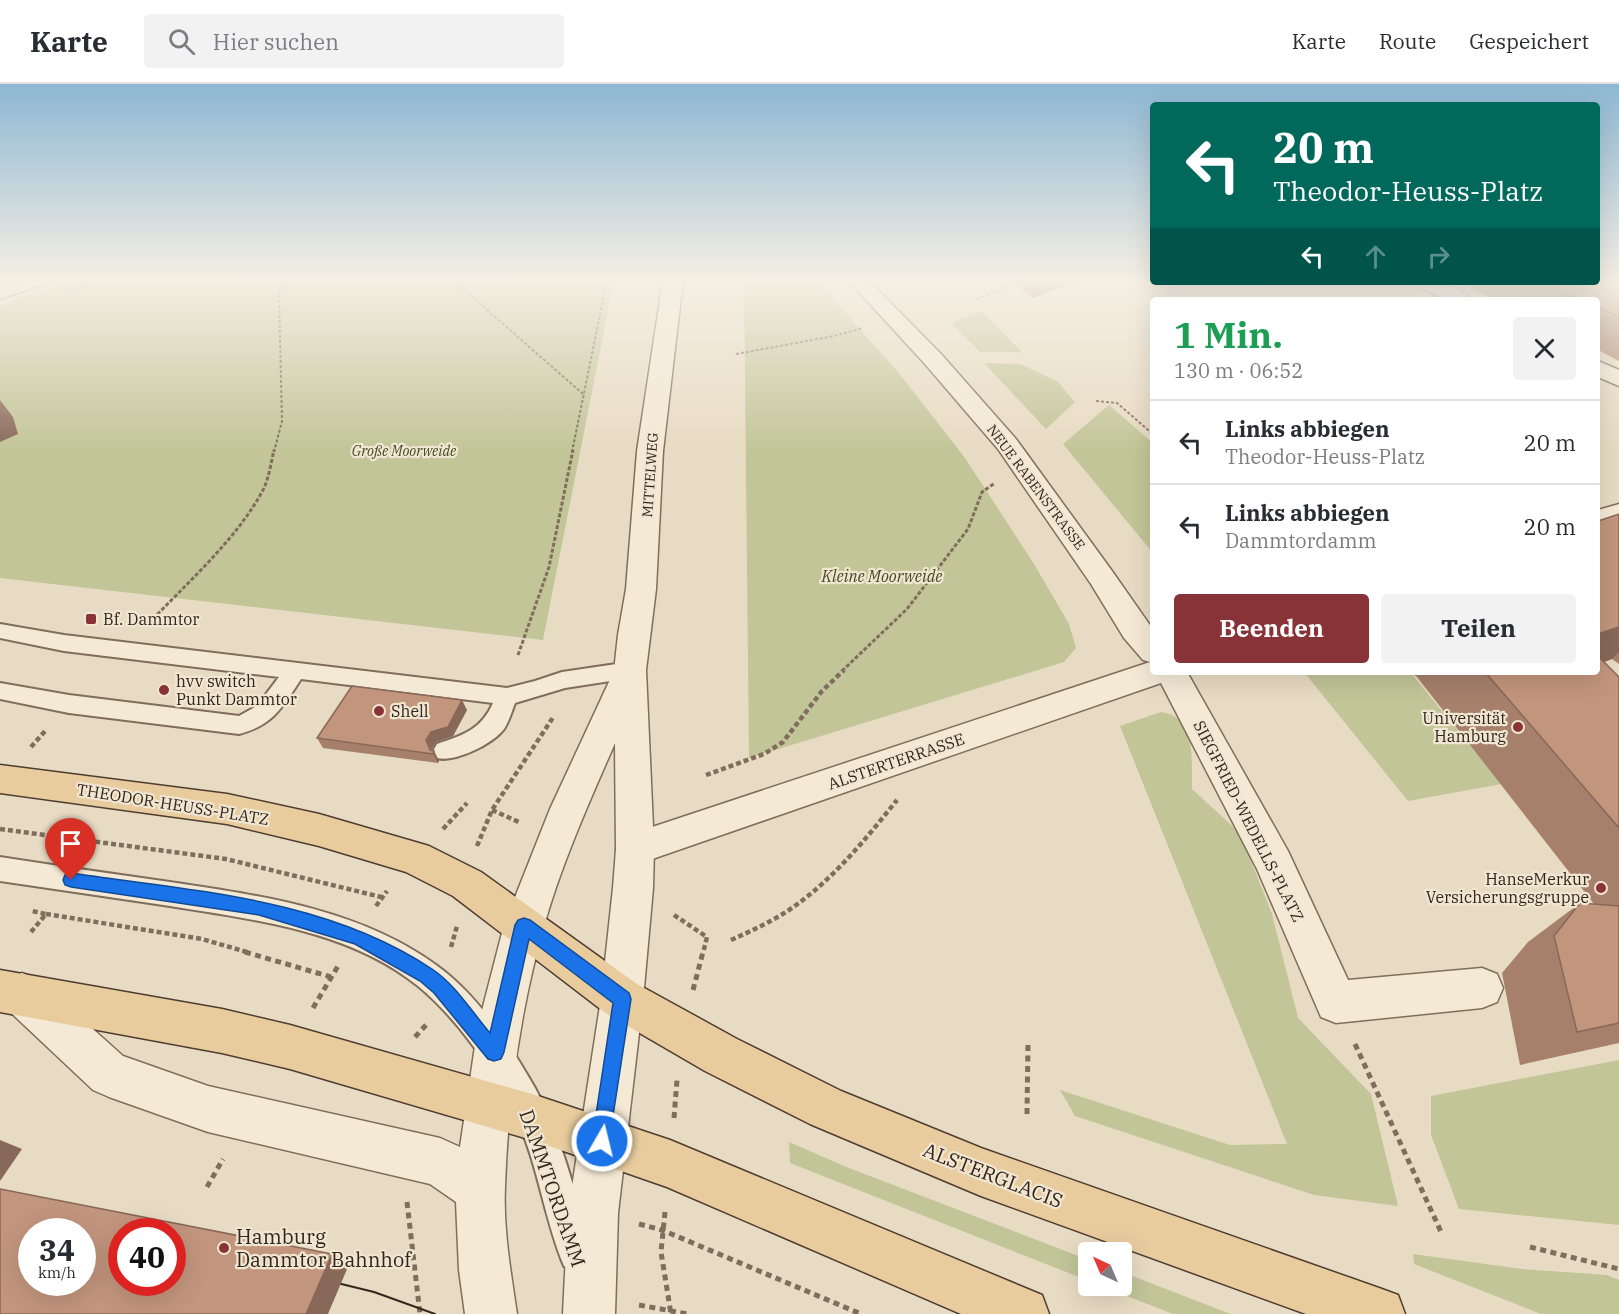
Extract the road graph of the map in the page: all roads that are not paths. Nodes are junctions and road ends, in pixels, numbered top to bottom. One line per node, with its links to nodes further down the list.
1 (665, 337): 9 (street, MITTELWEG)
2 (912, 337): 8 (street, NEUE RABENSTRASSE)
3 (1600, 369): 4 (street)
4 (1619, 379)
5 (1619, 512): 6 (street)
6 (1600, 518)
7 (5, 638): 10 (lane)
8 (1150, 647)
9 (630, 670): 15 (lane); 19 (street, MITTELWEG); 21 (street, MITTELWEG)
10 (295, 671): 13 (lane); 14 (lane)
11 (1150, 674): 19 (street, ALSTERTERRASSE)
12 (1173, 675): 22 (street, SIEGFRIED-WEDELLS-PLATZ)
13 (0, 691)
14 (482, 693): 15 (lane); 16 (lane)
15 (507, 696): 17 (lane)
16 (460, 709)
17 (444, 751)
18 (0, 780): 21 (main road, THEODOR-HEUSS-PLATZ)
19 (635, 849): 24 (street, MITTELWEG)
20 (0, 869): 25 (lane)
21 (524, 925): 24 (main road, THEODOR-HEUSS-PLATZ); 25 (street)
22 (1482, 988)
23 (11, 993): 26 (main road); 29 (street)
24 (622, 999): 28 (street, DAMMTORDAMM); 33 (main road, ALSTERGLACIS)
25 (494, 1052): 26 (street); 27 (lane, DAMMTORDAMM)
26 (488, 1104): 27 (main road); 29 (street)
27 (532, 1117): 28 (main road); 30 (lane, DAMMTORDAMM)
28 (602, 1141): 30 (street, DAMMTORDAMM); 32 (main road)
29 (480, 1189): 31 (street)
30 (589, 1305)
31 (490, 1314)
32 (1023, 1314)
33 (1379, 1314)

